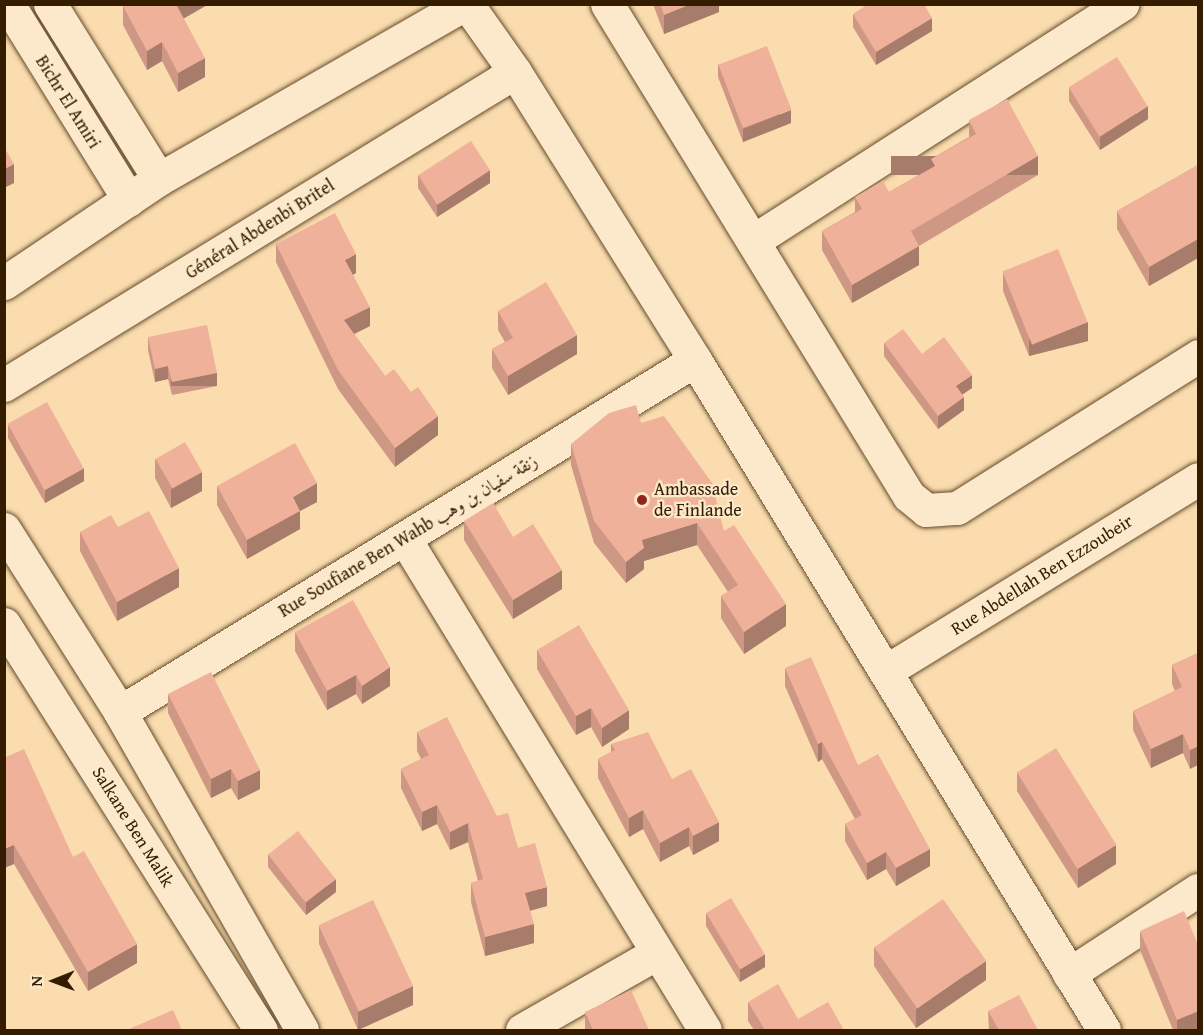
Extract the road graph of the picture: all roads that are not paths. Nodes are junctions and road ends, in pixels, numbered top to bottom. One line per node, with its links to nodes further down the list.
1 (8, 4): 8 (street, Bichr El Amiri)
2 (50, 4): 7 (street, Bichr El Amiri)
3 (465, 4): 6 (street); 7 (street)
4 (607, 4): 9 (street)
5 (1122, 4): 9 (street)
6 (515, 72): 12 (street); 13 (street, Général Abdenbi Britel)
7 (159, 179): 8 (street)
8 (129, 200): 10 (street)
9 (753, 240): 11 (street)
10 (4, 283)
11 (1198, 356)
12 (696, 360): 16 (street, Rue Soufiane Ben Wahb زنقة سفيان بن وهب); 18 (street)
13 (4, 386)
14 (1198, 479): 18 (street, Rue Abdellah Ben Ezzoubeir)
15 (4, 529): 19 (street)
16 (405, 539): 19 (street, Rue Soufiane Ben Wahb زنقة سفيان بن وهب); 21 (street)
17 (4, 624): 23 (street, Salkane Ben Malik)
18 (886, 671): 22 (street)
19 (120, 712): 24 (street)
20 (1198, 890): 22 (street)
21 (655, 954): 25 (street); 26 (street)
22 (1069, 974): 27 (street)
23 (261, 1030)
24 (302, 1030)
25 (522, 1030)
26 (705, 1030)
27 (1104, 1030)

